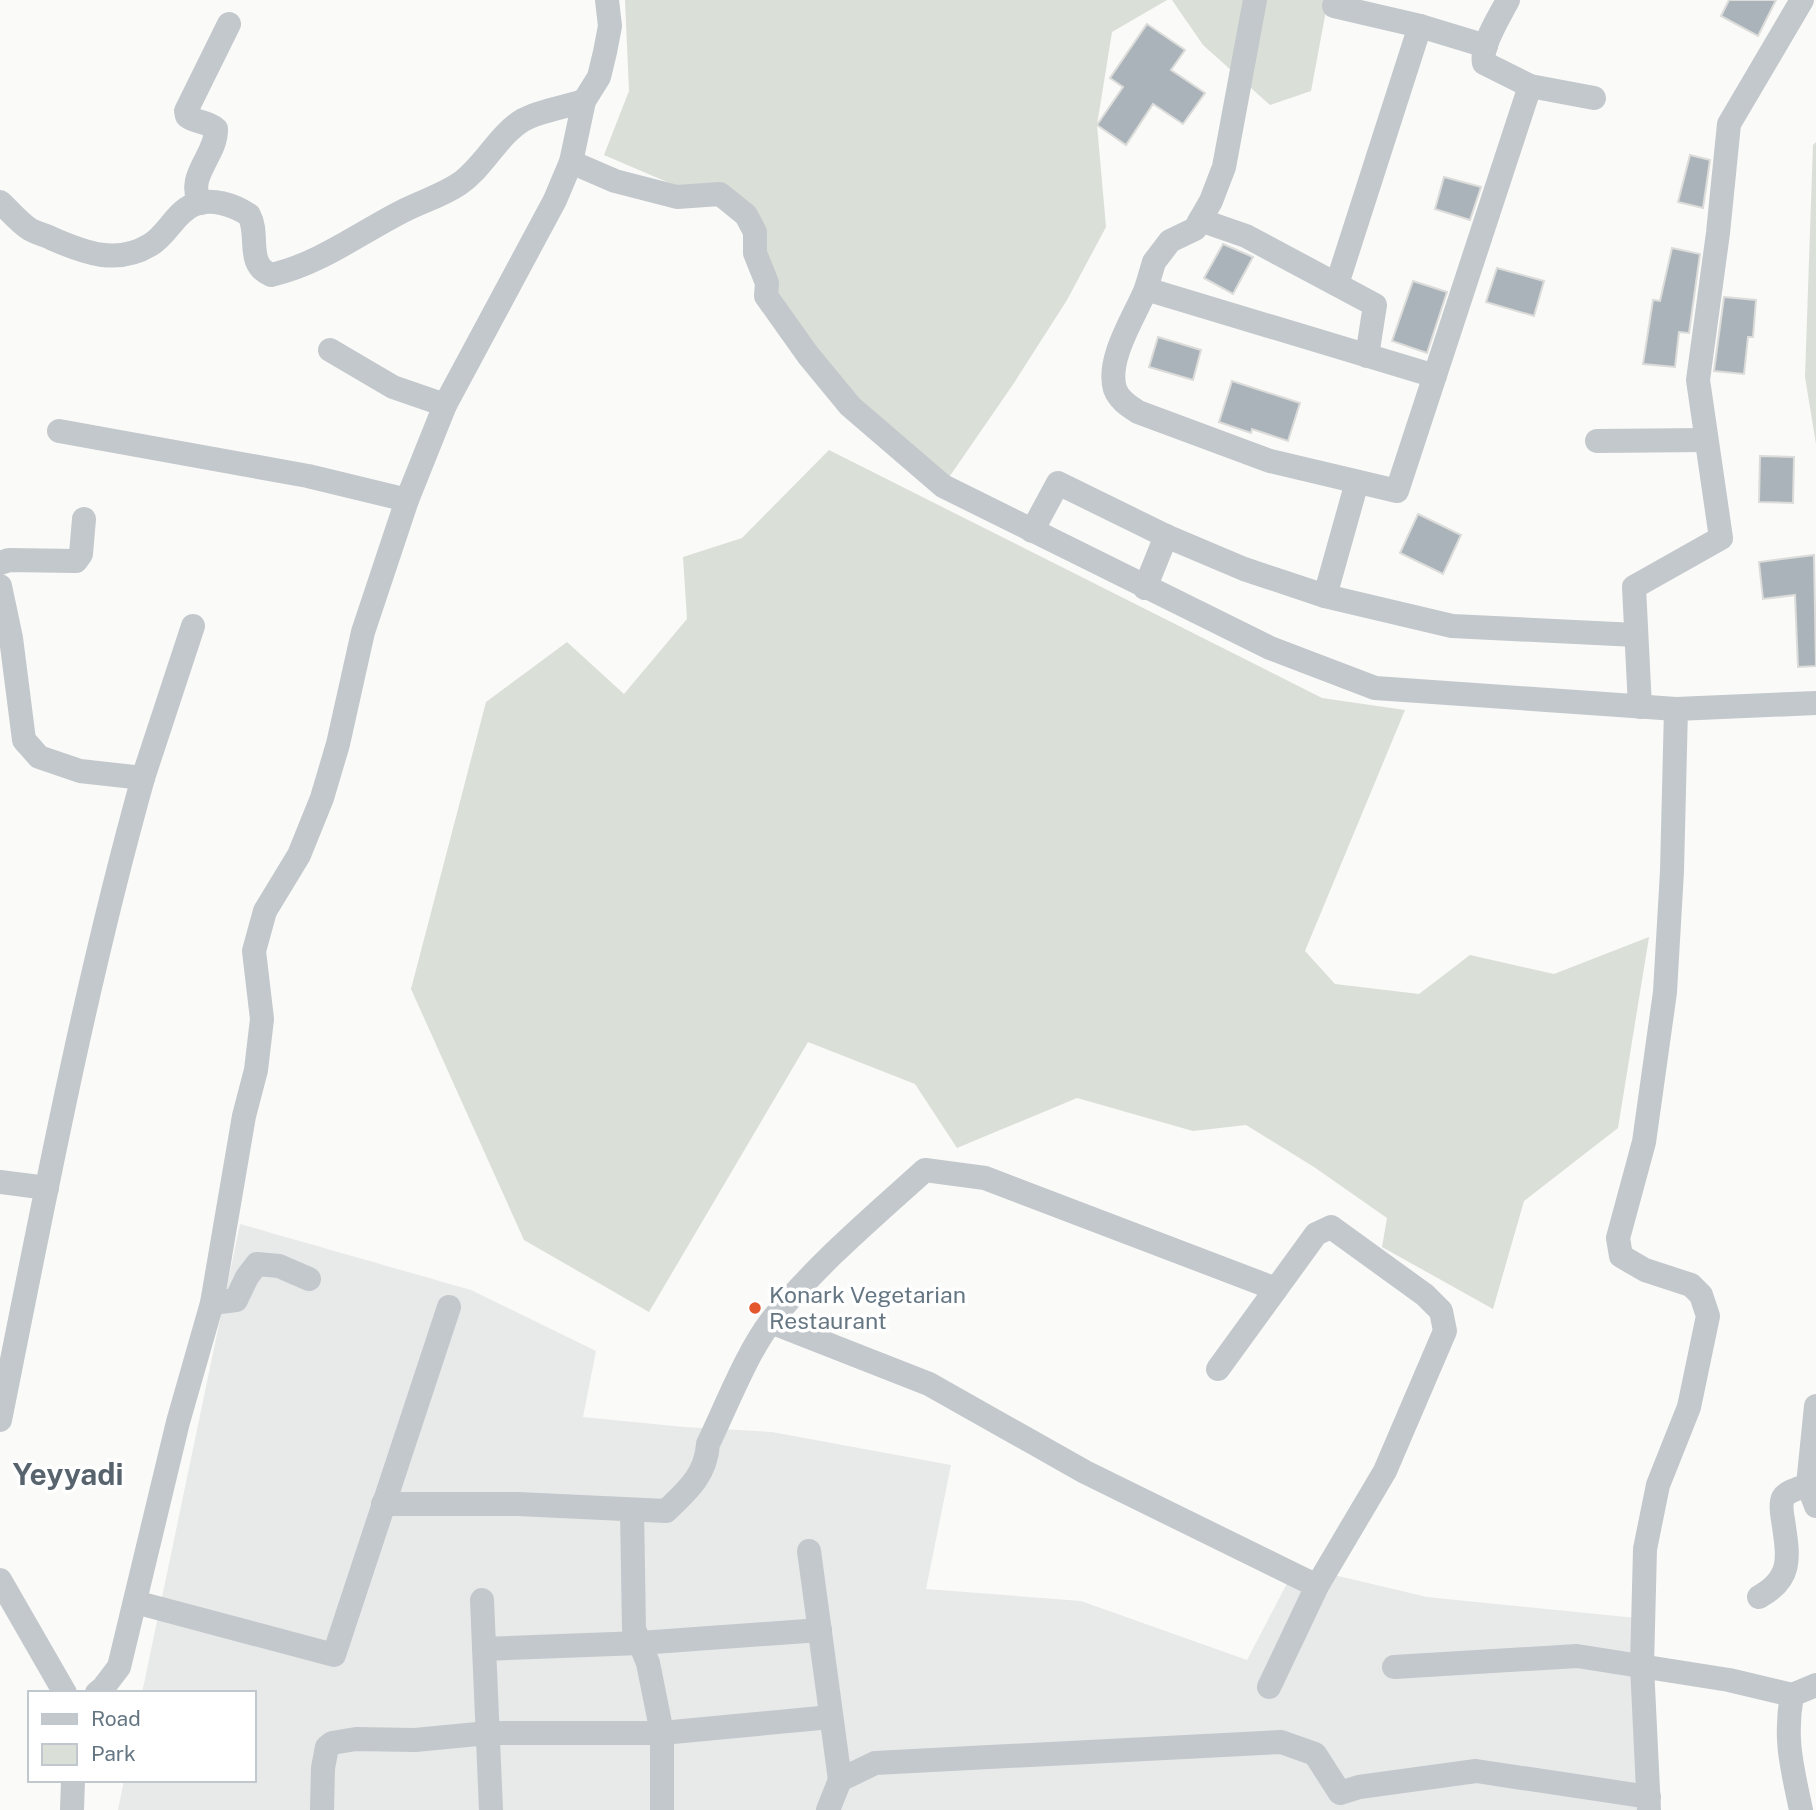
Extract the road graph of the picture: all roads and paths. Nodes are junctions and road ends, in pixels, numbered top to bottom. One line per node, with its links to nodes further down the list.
1 (607, 0): 11 (street)
2 (1255, 0): 15 (street)
3 (1508, 0): 8 (street)
4 (1802, 0): 23 (street)
5 (1334, 6): 7 (street)
6 (229, 24): 14 (street)
7 (1420, 26): 8 (street); 16 (street)
8 (1486, 46): 9 (street)
9 (1530, 86): 10 (street); 20 (street)
10 (1594, 98)
11 (584, 101): 12 (street); 14 (street)
12 (571, 162): 21 (street); 28 (street)
13 (0, 202): 14 (street)
14 (201, 203)
15 (1200, 220): 16 (street); 17 (street)
16 (1337, 284): 19 (street)
17 (1146, 289): 19 (street); 25 (street)
18 (330, 350): 21 (street)
19 (1367, 356): 20 (street)
20 (1435, 376): 25 (street)
21 (445, 405): 26 (street)
22 (59, 431): 26 (street)
23 (1706, 440): 24 (street); 35 (street)
24 (1597, 441)
25 (1357, 482): 33 (street)
26 (407, 500): 44 (street)
27 (84, 519): 30 (street)
28 (1031, 531): 29 (street); 32 (street)
29 (1166, 536): 32 (street); 33 (street)
30 (0, 563)
31 (0, 586): 39 (street)
32 (1145, 588): 37 (street)
33 (1325, 596): 35 (street)
34 (193, 626): 39 (street)
35 (1636, 635): 37 (street)
36 (1816, 704): 38 (street)
37 (1640, 707): 38 (street)
38 (1675, 709): 62 (street)
39 (143, 778): 41 (street)
40 (0, 1182): 41 (street)
41 (47, 1188): 49 (street)
42 (309, 1279): 44 (street)
43 (1276, 1289): 46 (street); 47 (street); 55 (street)
44 (212, 1303): 58 (street)
45 (449, 1307): 51 (street)
46 (771, 1322): 52 (street); 55 (street)
47 (1218, 1369)
48 (1816, 1406): 50 (street)
49 (0, 1420)
50 (1812, 1496): 56 (street)
51 (383, 1504): 52 (street); 58 (street)
52 (632, 1510): 60 (street)
53 (808, 1551): 59 (street)
54 (0, 1580): 66 (street)
55 (1317, 1586): 65 (street)
56 (1759, 1597)
57 (482, 1600): 61 (street)
58 (135, 1602): 67 (street)
59 (820, 1630): 60 (street); 69 (street)
60 (640, 1643): 61 (street); 71 (street)
61 (484, 1649): 70 (street)
62 (1642, 1665): 63 (street); 68 (street); 75 (street)
63 (1394, 1667)
64 (1816, 1685): 68 (street)
65 (1269, 1687)
66 (64, 1691)
67 (99, 1691)
68 (1793, 1695): 81 (street)
69 (831, 1717): 71 (street); 72 (street)
70 (488, 1733): 71 (street); 77 (street); 78 (street)
71 (662, 1733): 79 (street)
72 (840, 1780): 74 (street); 80 (street)
73 (73, 1782): 76 (street)
74 (1336, 1801): 75 (street)
75 (1649, 1804)
76 (72, 1810)
77 (322, 1810)
78 (491, 1810)
79 (662, 1810)
80 (828, 1810)
81 (1801, 1810)

